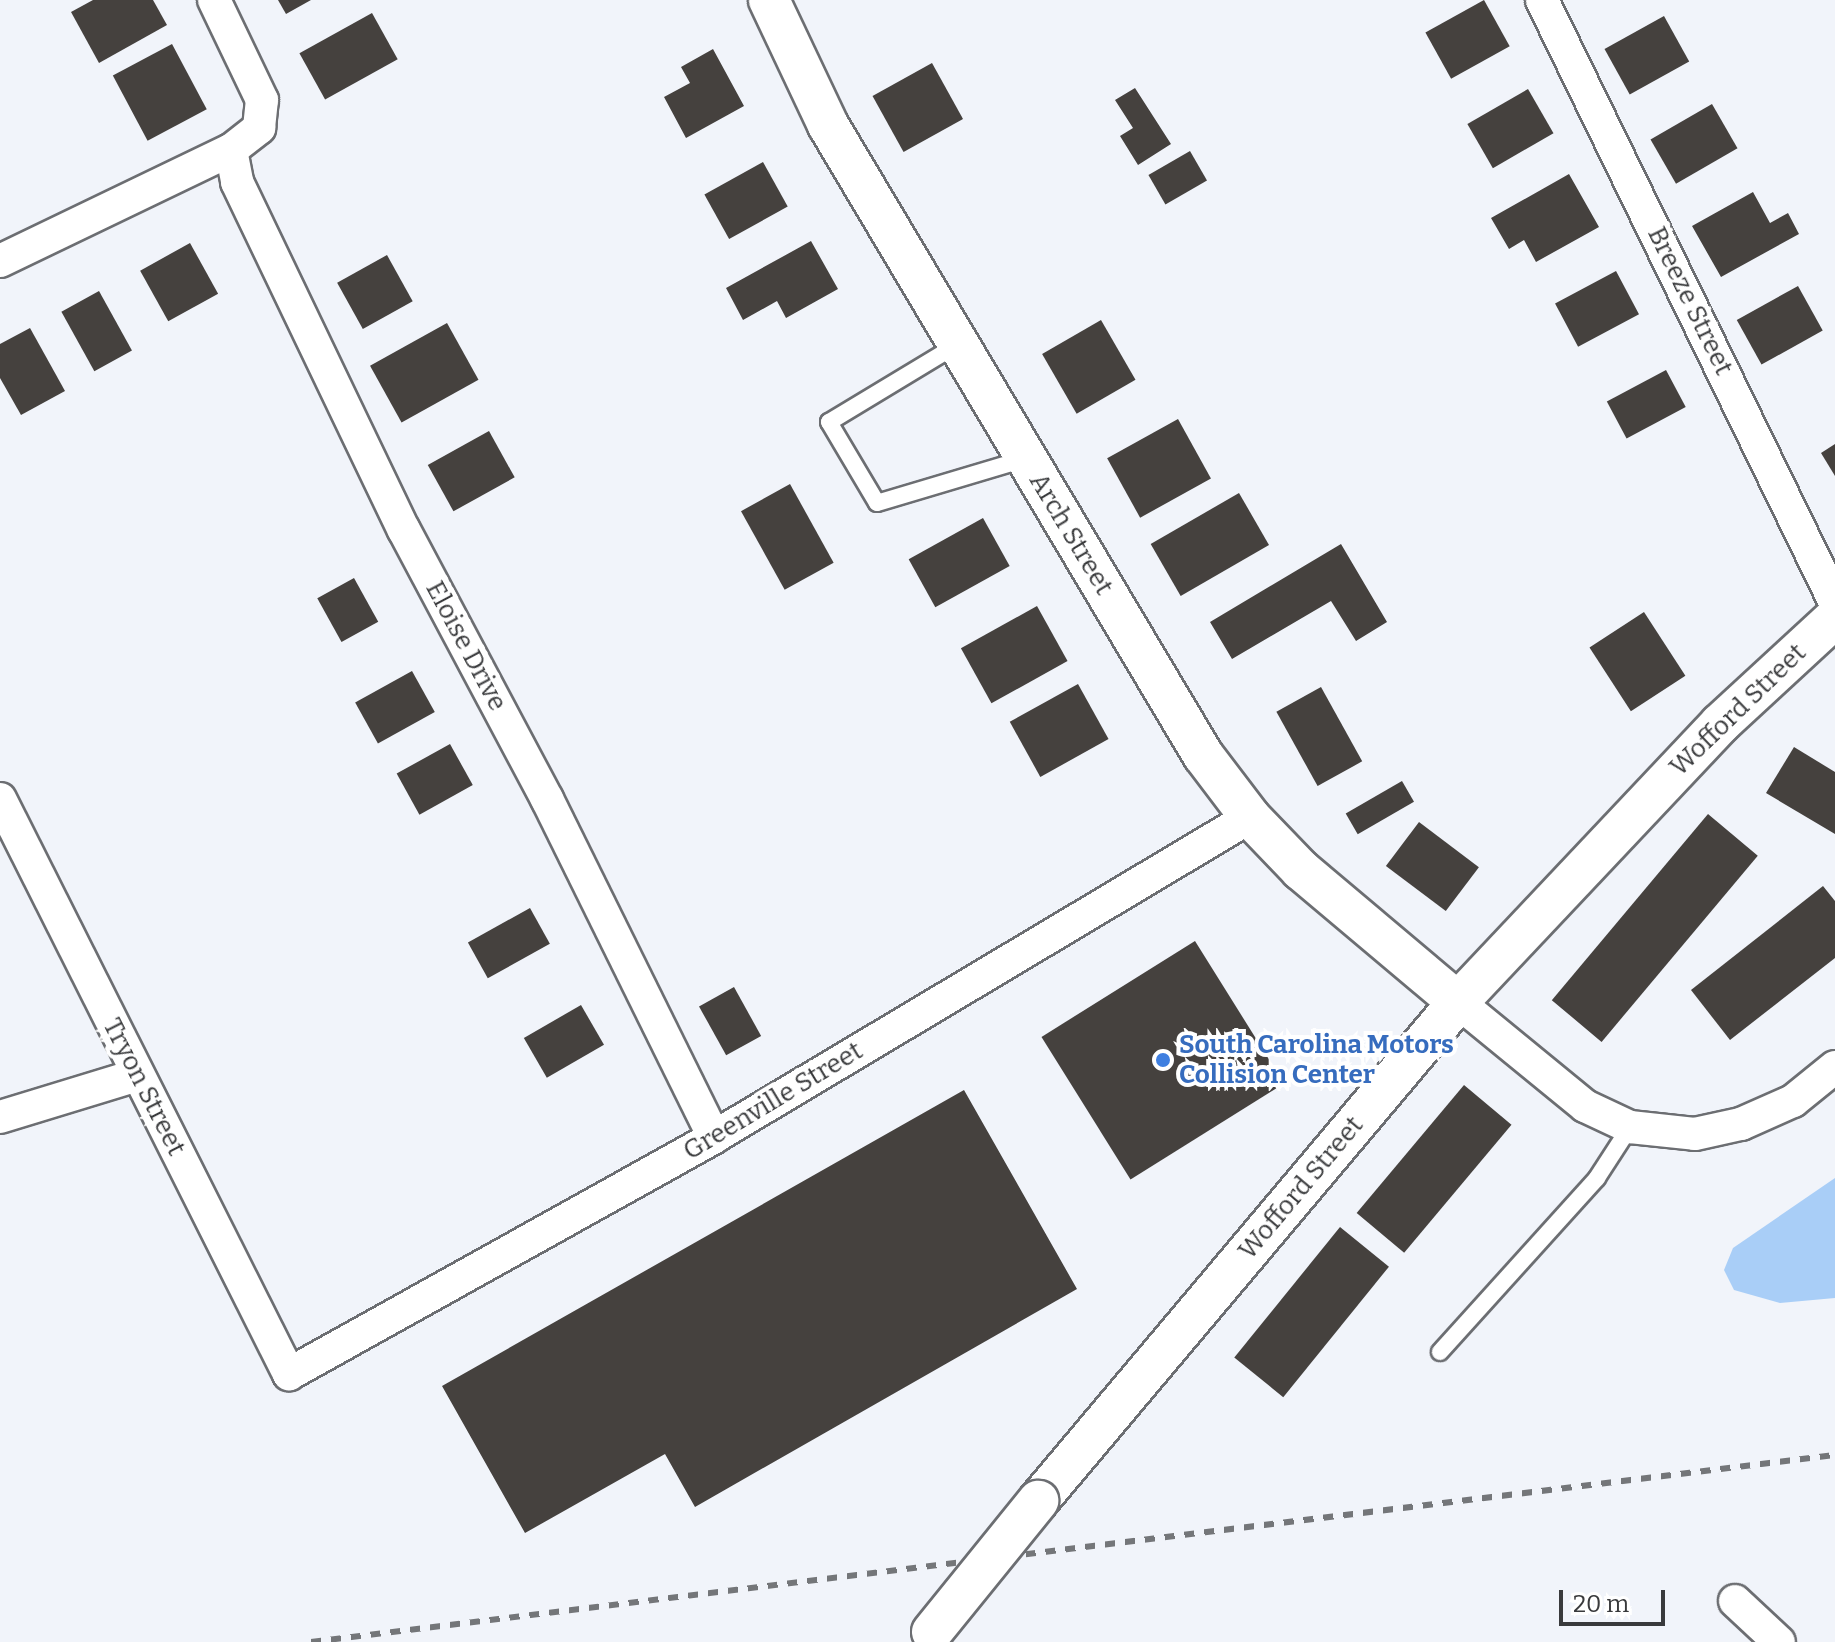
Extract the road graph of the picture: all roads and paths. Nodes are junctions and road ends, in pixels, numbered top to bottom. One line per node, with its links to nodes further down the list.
1 (214, 0): 4 (street)
2 (1542, 0): 8 (street, Breeze Street)
3 (774, 2): 6 (street, Arch Street)
4 (231, 150): 5 (street); 17 (street, Eloise Drive)
5 (0, 261)
6 (960, 343): 7 (street, Arch Street); 7 (lane)
7 (1026, 458): 11 (street, Arch Street)
8 (1835, 602)
9 (1835, 618): 12 (street, Wofford Street)
10 (0, 799): 14 (street, Tryon Street)
11 (1250, 817): 12 (street, Arch Street); 17 (street, Greenville Street)
12 (1458, 1002): 16 (street); 21 (street, Wofford Street, bridge)
13 (1835, 1067): 16 (street)
14 (137, 1075): 15 (street); 19 (street, Tryon Street)
15 (0, 1117)
16 (1630, 1127): 18 (lane)
17 (714, 1137): 19 (street, Greenville Street)
18 (1440, 1352)
19 (289, 1374)
20 (1735, 1601): 22 (street)
21 (928, 1637)
22 (1779, 1642)

